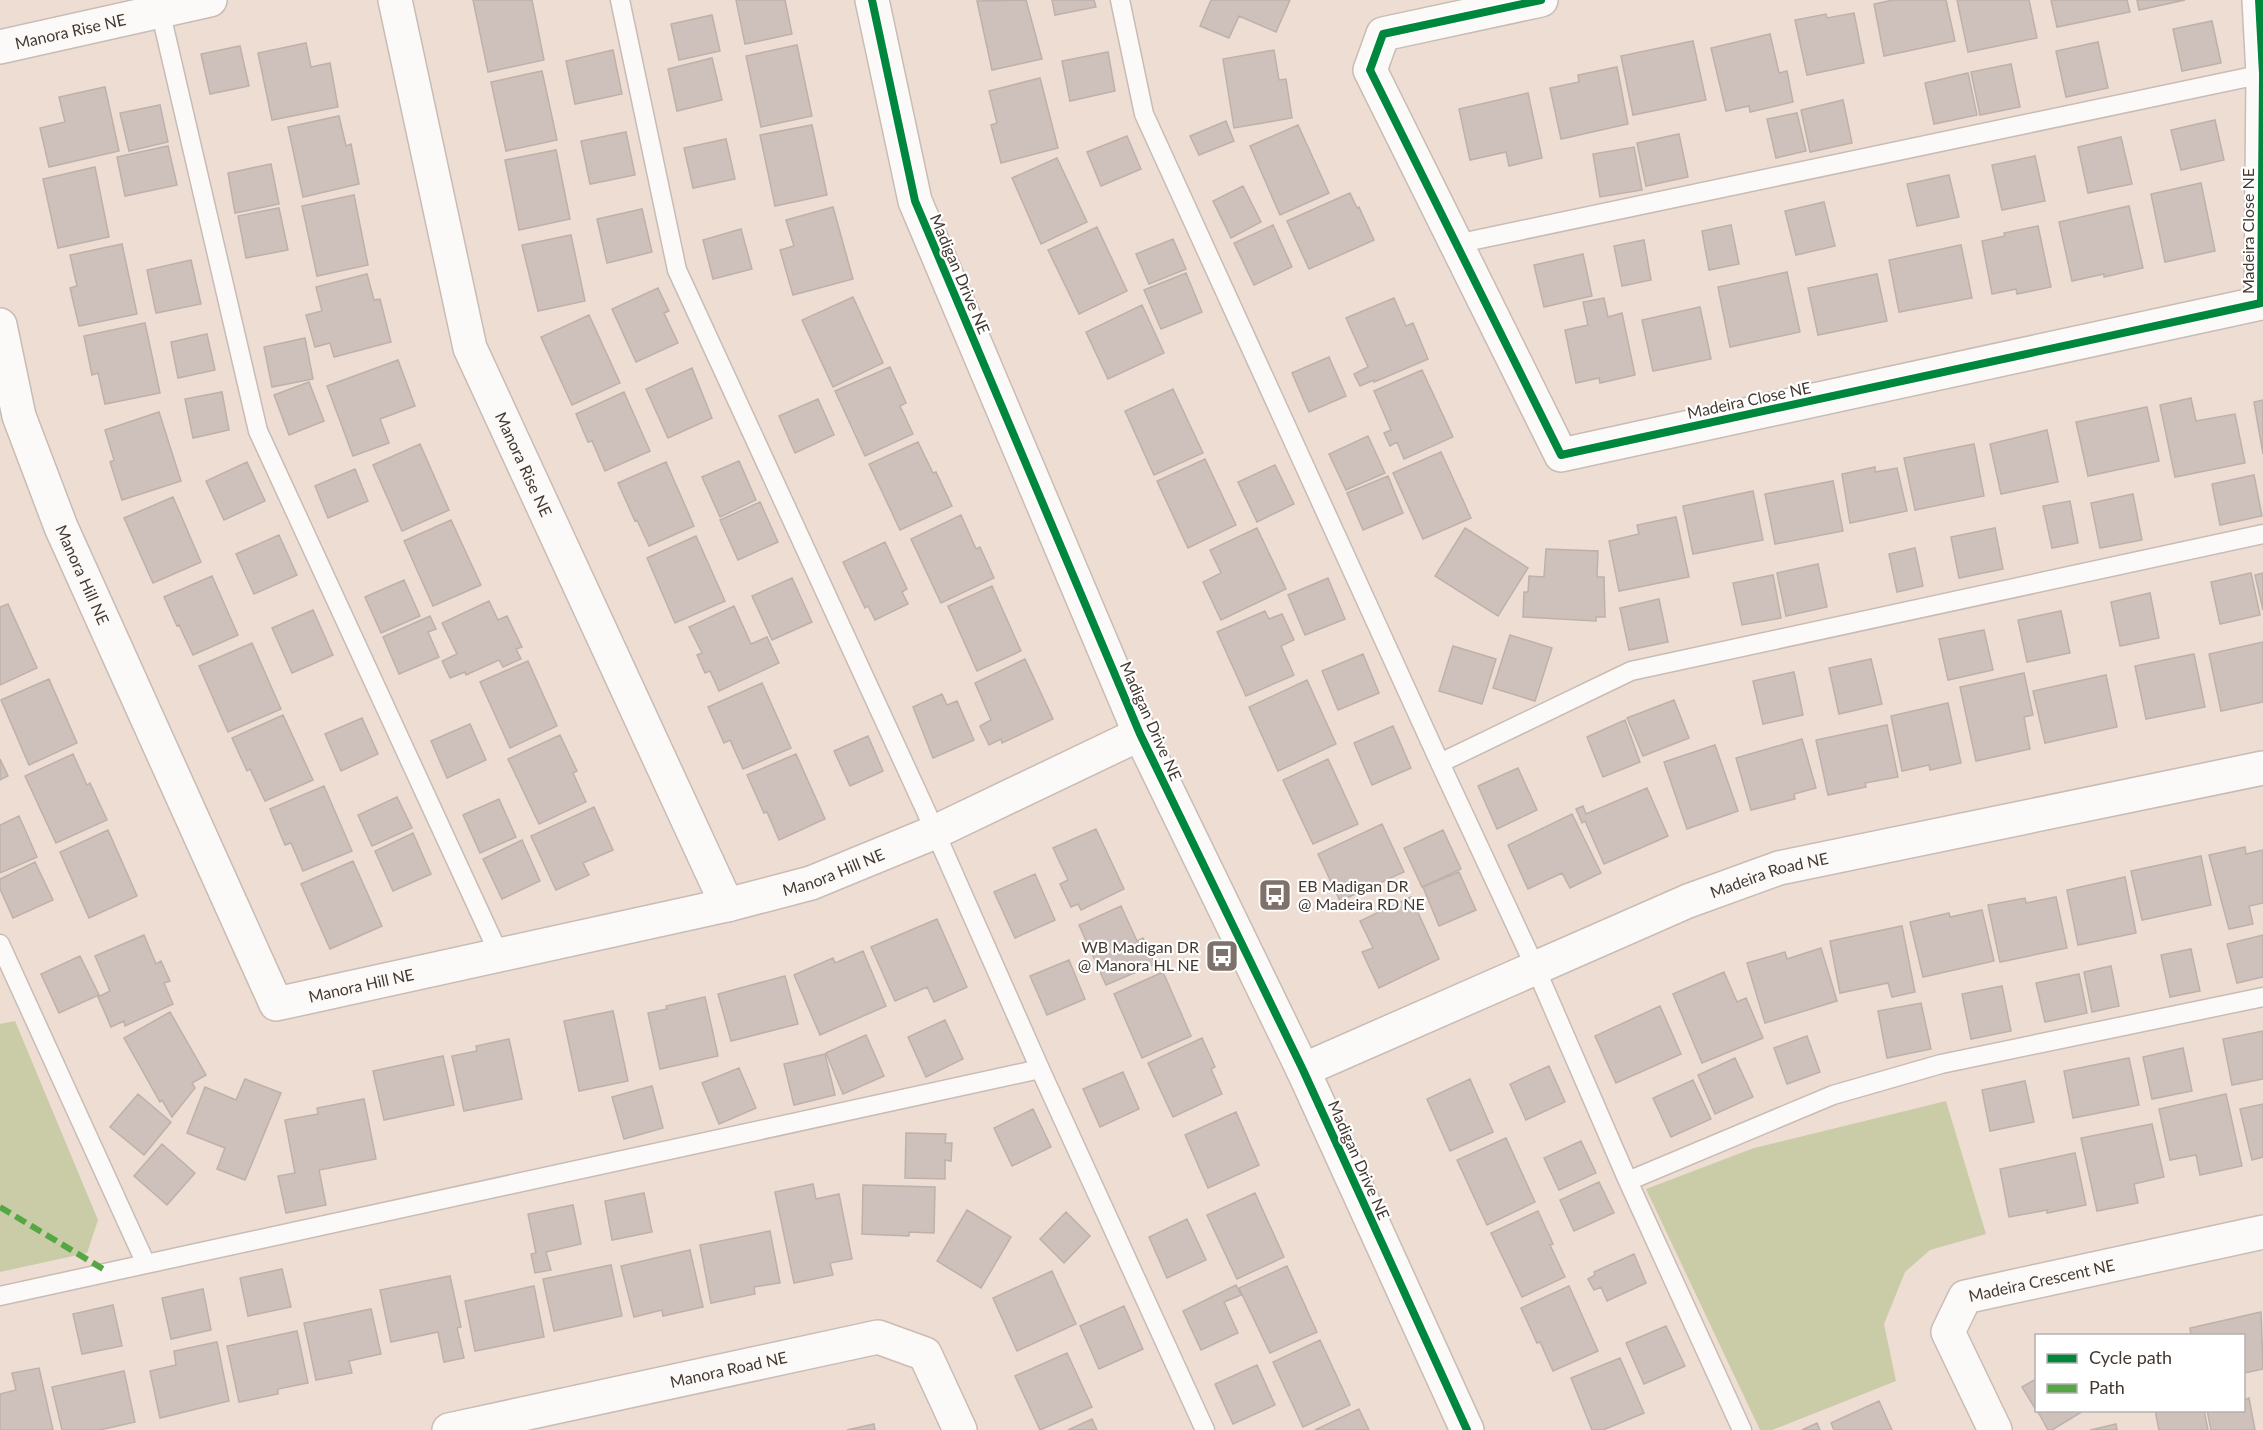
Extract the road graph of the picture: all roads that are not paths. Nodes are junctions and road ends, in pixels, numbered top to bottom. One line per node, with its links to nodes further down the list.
1 (210, 0): 8 (street, Manora Rise NE)
2 (395, 0): 18 (street, Manora Rise NE)
3 (620, 0): 17 (lane)
4 (872, 0): 14 (street, Madigan Drive NE)
5 (1120, 0): 15 (lane)
6 (1541, 0): 11 (street, Madeira Close NE)
7 (2259, 0): 10 (street, Madeira Close NE)
8 (160, 10): 9 (street, Manora Rise NE); 20 (lane)
9 (0, 47)
10 (2263, 74): 11 (lane); 11 (street, Madeira Close NE)
11 (1456, 244)
12 (0, 325): 20 (street, Manora Hill NE)
13 (2263, 534): 15 (lane)
14 (1140, 734): 17 (street, Manora Hill NE); 24 (street, Madigan Drive NE)
15 (1440, 763): 21 (lane)
16 (2263, 768): 21 (street, Madeira Road NE)
17 (935, 832): 18 (street, Manora Hill NE); 23 (lane)
18 (727, 905): 20 (street, Manora Hill NE)
19 (0, 944): 27 (lane)
20 (499, 954)
21 (1536, 969): 24 (street, Madeira Road NE); 25 (lane)
22 (2263, 998): 25 (lane)
23 (1040, 1069): 27 (lane); 31 (lane)
24 (1303, 1070): 32 (street, Madigan Drive NE)
25 (1628, 1181): 33 (lane)
26 (2263, 1232): 34 (street, Madeira Crescent NE)
27 (146, 1264): 28 (lane)
28 (0, 1296)
29 (449, 1430): 30 (street, Manora Road NE)
30 (960, 1430)
31 (1205, 1430)
32 (1467, 1430)
33 (1742, 1430)
34 (1995, 1430)

